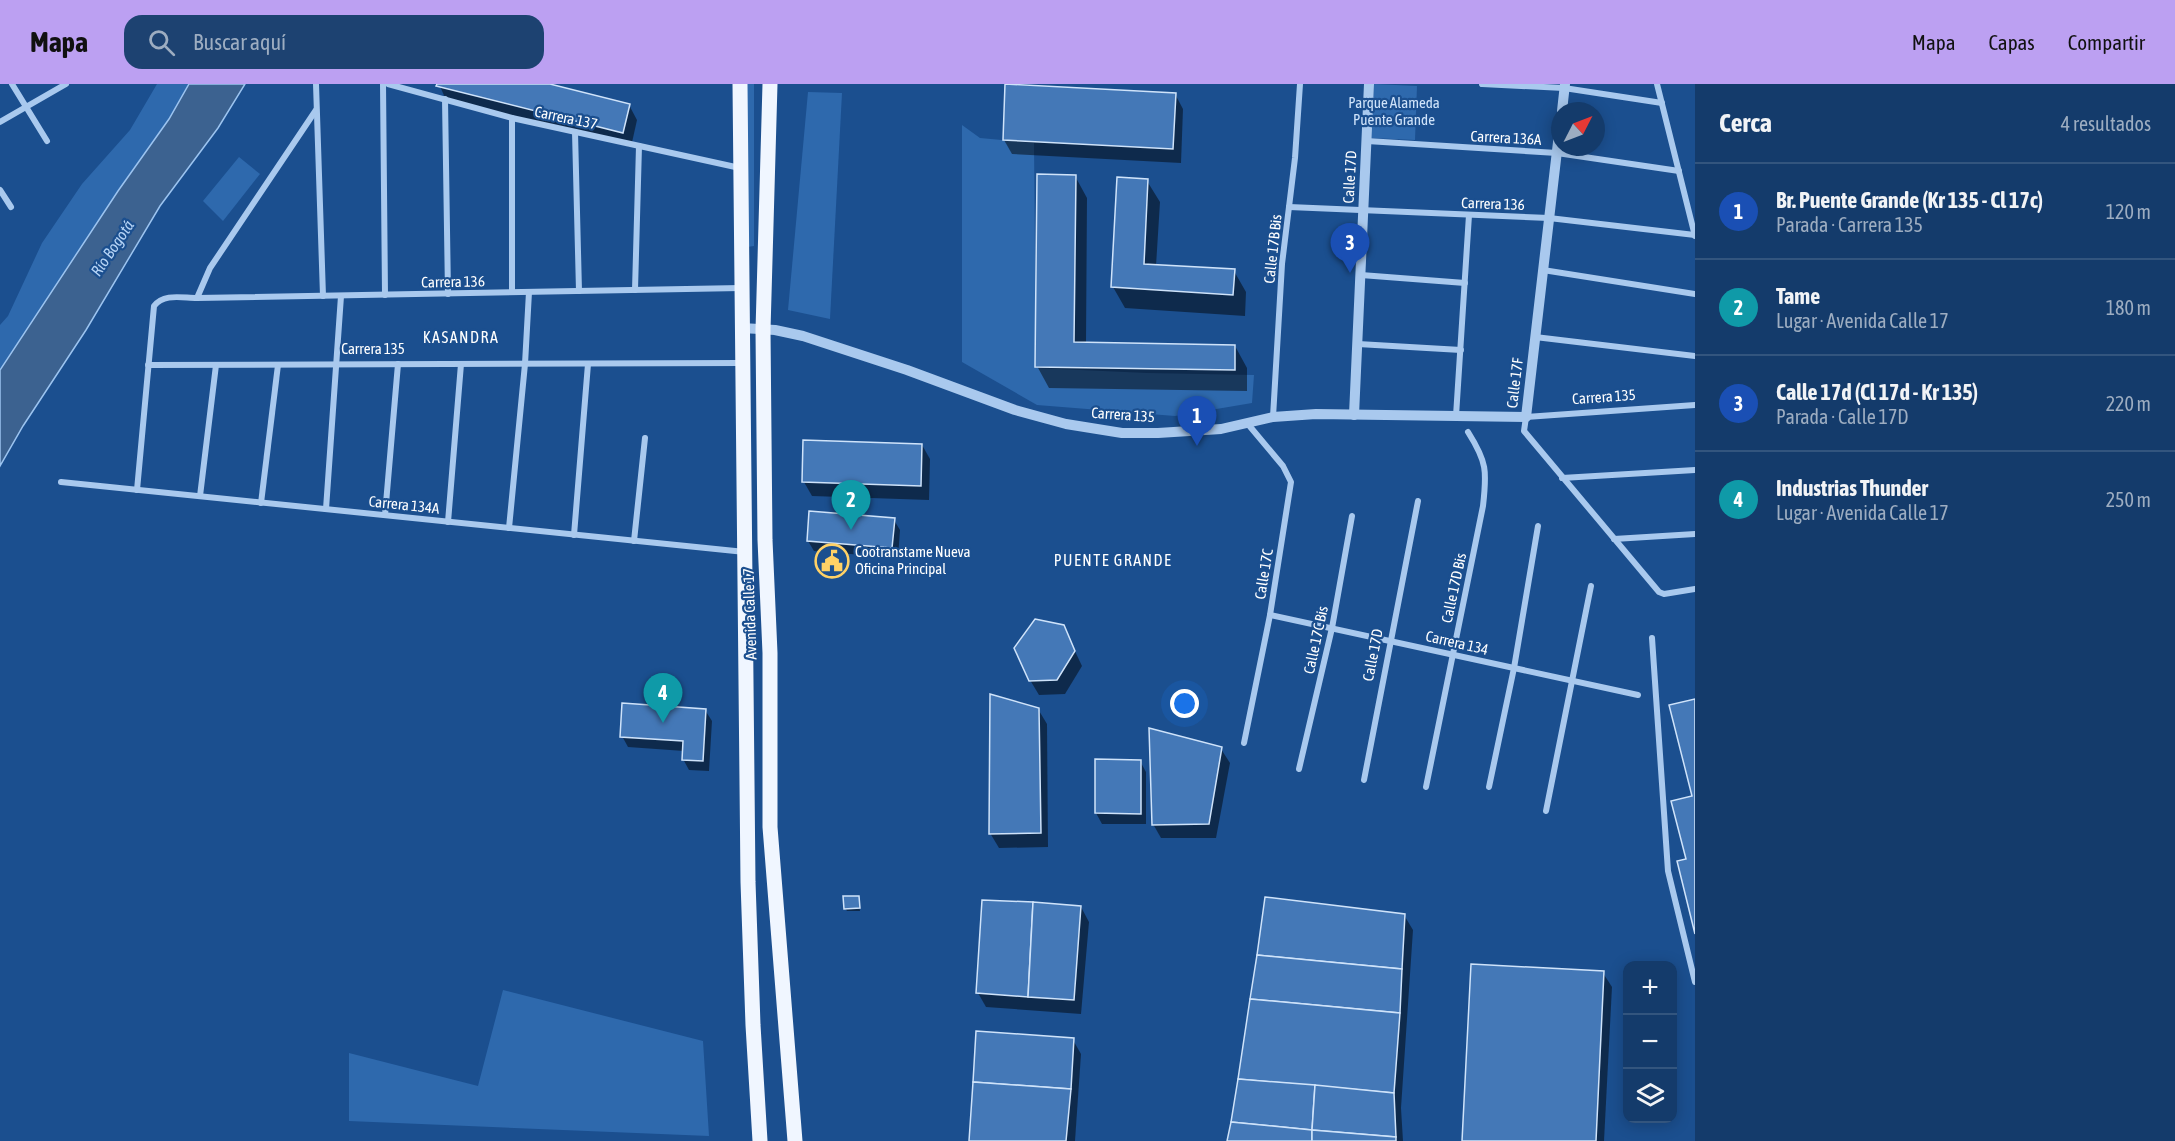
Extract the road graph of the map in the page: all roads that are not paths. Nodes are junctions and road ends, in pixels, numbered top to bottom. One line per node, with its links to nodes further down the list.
1 (12, 84): 15 (street)
2 (66, 84): 15 (street)
3 (316, 84): 16 (street)
4 (385, 84): 12 (street, Carrera 137); 45 (street)
5 (740, 84): 26 (main road, Avenida Calle 17)
6 (770, 84): 50 (main road, Avenida Calle 17)
7 (1300, 84): 30 (street, Calle 17B Bis)
8 (1370, 84): 21 (street, Calle 17D)
9 (1482, 84): 11 (street)
10 (1657, 84): 14 (street)
11 (1565, 86): 13 (street); 14 (street)
12 (445, 99): 17 (street, Carrera 137); 43 (street)
13 (1563, 102)
14 (1662, 103): 27 (street)
15 (26, 106): 18 (street); 20 (street)
16 (316, 110): 46 (street); 48 (street)
17 (512, 118): 19 (street, Carrera 137); 41 (street)
18 (0, 122)
19 (575, 132): 22 (street, Carrera 137); 40 (street)
20 (47, 141)
21 (1367, 141): 23 (street, Carrera 136A); 31 (street, Calle 17D)
22 (639, 146): 26 (street, Carrera 137); 39 (street)
23 (1551, 153)
24 (1557, 156): 33 (street, Calle 17F)
25 (1577, 156): 27 (street, Carrera 136A)
26 (740, 168): 38 (main road, Avenida Calle 17)
27 (1679, 171): 34 (street)
28 (0, 189): 29 (street)
29 (11, 207)
30 (1289, 207): 31 (street, Carrera 136); 67 (street, Calle 17B Bis)
31 (1364, 211): 32 (street, Carrera 136); 36 (street, Calle 17D)
32 (1469, 215): 33 (street, Carrera 136); 37 (street)
33 (1549, 218): 34 (street, Carrera 136); 35 (street, Calle 17F)
34 (1695, 236)
35 (1543, 270): 44 (street); 51 (street, Calle 17F)
36 (1361, 275): 37 (street); 52 (street, Calle 17D)
37 (1465, 283): 53 (street)
38 (741, 288): 39 (street, Carrera 136); 49 (main road, Avenida Calle 17)
39 (635, 290): 40 (street, Carrera 136)
40 (579, 291): 42 (street, Carrera 136)
41 (512, 292): 42 (street, Carrera 136); 43 (street, Carrera 136)
42 (529, 292): 58 (street)
43 (448, 294): 45 (street, Carrera 136)
44 (1695, 294)
45 (385, 295): 47 (street, Carrera 136)
46 (323, 296): 47 (street, Carrera 136); 48 (street, Carrera 136)
47 (342, 296): 63 (street)
48 (197, 298): 60 (street, Carrera 136)
49 (741, 328): 50 (street, Carrera 135); 55 (main road, Avenida Calle 17)
50 (763, 330): 69 (street, Carrera 135); 108 (main road, Avenida Calle 17)
51 (1535, 337): 54 (street); 68 (street, Calle 17F)
52 (1358, 344): 53 (street); 65 (street, Calle 17D)
53 (1461, 350): 66 (street)
54 (1695, 356)
55 (743, 363): 59 (street, Carrera 135); 89 (main road, Avenida Calle 17)
56 (398, 364): 57 (street, Carrera 135); 63 (street, Carrera 135); 80 (street)
57 (461, 364): 58 (street, Carrera 135); 82 (street)
58 (525, 364): 59 (street, Carrera 135); 84 (street)
59 (588, 364): 86 (street)
60 (148, 365): 61 (street, Carrera 135); 75 (street)
61 (216, 365): 62 (street, Carrera 135); 76 (street)
62 (278, 365): 63 (street, Carrera 135); 78 (street)
63 (337, 365): 79 (street)
64 (1695, 405): 68 (street, Carrera 135)
65 (1354, 415): 66 (street, Carrera 135); 67 (street, Carrera 135)
66 (1456, 416): 68 (street, Carrera 135)
67 (1273, 417): 69 (street, Carrera 135)
68 (1526, 417): 73 (street, Calle 17F)
69 (1247, 423): 92 (street, Calle 17C)
70 (1468, 432): 96 (street, Calle 17D Bis)
71 (645, 438): 88 (street)
72 (1695, 470): 73 (street)
73 (1563, 478): 87 (street, Calle 17F)
74 (61, 482): 75 (street, Carrera 134A)
75 (137, 490): 76 (street, Carrera 134A)
76 (200, 496): 78 (street, Carrera 134A)
77 (1418, 501): 95 (street, Calle 17D)
78 (261, 503): 79 (street, Carrera 134A)
79 (326, 509): 80 (street, Carrera 134A)
80 (385, 515): 82 (street, Carrera 134A)
81 (1352, 516): 93 (street, Calle 17C Bis)
82 (448, 522): 84 (street, Carrera 134A)
83 (1538, 526): 97 (street)
84 (509, 528): 86 (street, Carrera 134A)
85 (1695, 534): 87 (street)
86 (574, 535): 88 (street, Carrera 134A)
87 (1614, 539): 91 (street, Calle 17F)
88 (634, 541): 89 (street, Carrera 134A)
89 (745, 552): 107 (main road, Avenida Calle 17)
90 (1590, 586): 98 (street)
91 (1695, 589)
92 (1270, 615): 93 (street, Carrera 134); 100 (street, Calle 17C)
93 (1332, 628): 95 (street, Carrera 134); 101 (street, Calle 17C Bis)
94 (1652, 638): 106 (street)
95 (1392, 640): 96 (street, Carrera 134); 102 (street, Calle 17D)
96 (1452, 655): 97 (street, Carrera 134); 103 (street, Calle 17D Bis)
97 (1514, 668): 98 (street, Carrera 134); 104 (street)
98 (1571, 680): 99 (street, Carrera 134); 105 (street)
99 (1638, 694)
100 (1244, 743)
101 (1299, 769)
102 (1364, 780)
103 (1426, 787)
104 (1489, 787)
105 (1546, 811)
106 (1695, 982)
107 (760, 1141)
108 (795, 1141)

